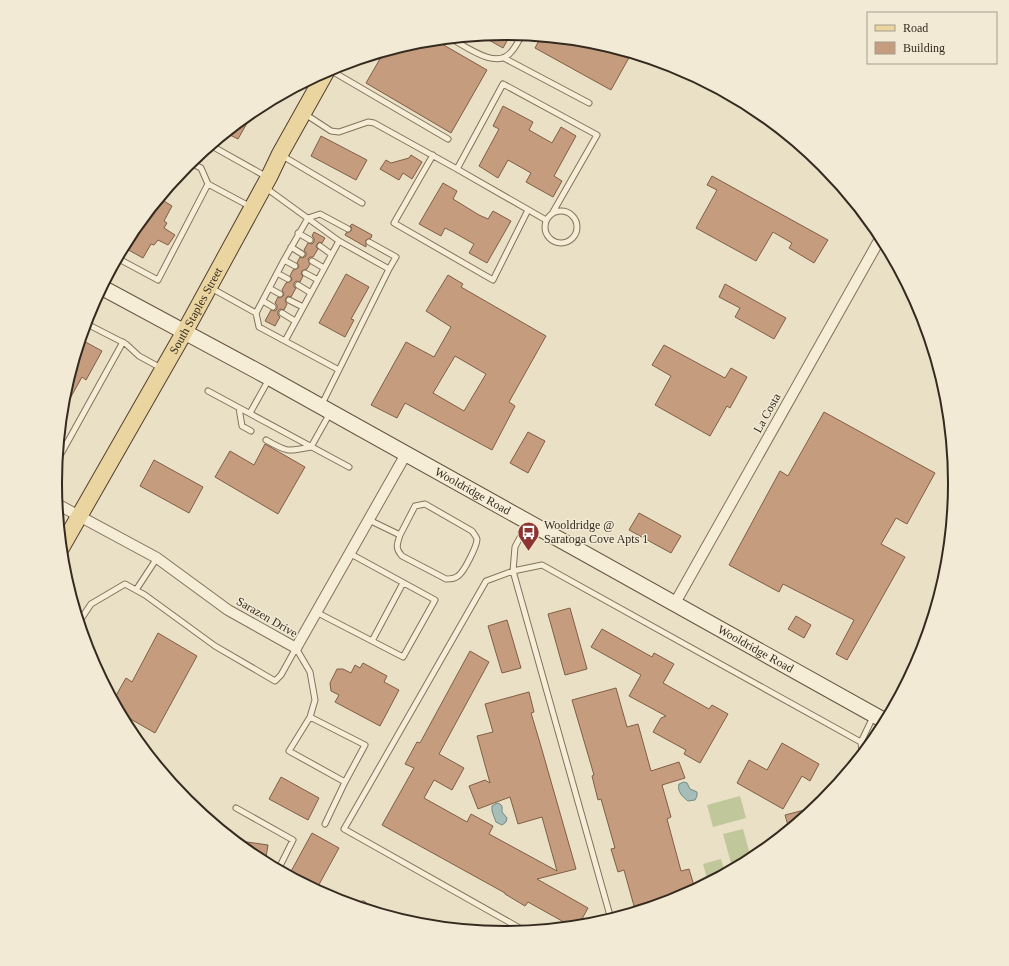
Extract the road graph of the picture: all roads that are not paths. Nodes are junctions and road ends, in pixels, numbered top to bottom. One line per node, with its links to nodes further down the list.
1 (519, 41): 3 (lane)
2 (459, 43): 3 (lane)
3 (504, 58): 6 (lane)
4 (327, 78): 8 (lane)
5 (321, 81): 7 (main road, South Staples Street)
6 (589, 103)
7 (304, 114): 10 (main road, South Staples Street); 11 (lane)
8 (448, 139)
9 (215, 148): 14 (lane)
10 (280, 154): 14 (main road, South Staples Street); 16 (lane)
11 (433, 155): 13 (lane); 18 (lane)
12 (196, 165): 15 (lane)
13 (457, 169): 18 (lane); 19 (lane)
14 (266, 182): 17 (main road, South Staples Street); 20 (lane)
15 (208, 184): 17 (lane); 32 (lane)
16 (362, 203)
17 (252, 208): 43 (main road, South Staples Street)
18 (528, 210): 21 (lane)
19 (554, 212): 21 (lane); 21 (lane)
20 (308, 218): 22 (lane); 23 (lane); 25 (lane)
21 (546, 220)
22 (348, 229)
23 (298, 233): 24 (lane); 29 (lane)
24 (310, 240)
25 (339, 241): 31 (lane); 37 (lane)
26 (369, 242): 37 (lane)
27 (877, 243): 83 (street, La Costa)
28 (320, 246): 31 (lane)
29 (291, 247): 30 (lane); 33 (lane)
30 (302, 254)
31 (332, 254): 36 (lane)
32 (121, 260)
33 (284, 260): 35 (lane); 38 (lane)
34 (312, 261): 36 (lane)
35 (295, 266)
36 (324, 268): 41 (lane)
37 (389, 268): 60 (lane)
38 (277, 273): 40 (lane); 44 (lane)
39 (305, 273): 41 (lane)
40 (288, 279)
41 (318, 280): 46 (lane)
42 (298, 285): 46 (lane)
43 (209, 287): 52 (lane); 56 (main road, South Staples Street)
44 (269, 288): 47 (lane); 49 (lane)
45 (106, 290): 56 (main road, Wooldridge Road)
46 (311, 293): 51 (lane)
47 (280, 294)
48 (290, 300): 51 (lane)
49 (263, 301): 50 (lane); 52 (lane)
50 (273, 306)
51 (304, 307): 54 (lane)
52 (256, 313): 57 (lane)
53 (282, 313): 54 (lane)
54 (296, 321): 57 (lane)
55 (90, 326): 58 (lane)
56 (185, 332): 59 (main road, South Staples Street); 61 (main road, Wooldridge Road)
57 (285, 341): 60 (lane)
58 (123, 342): 59 (lane); 69 (lane)
59 (163, 369): 73 (main road, South Staples Street)
60 (339, 370): 64 (lane)
61 (270, 378): 64 (main road, Wooldridge Road); 65 (lane)
62 (208, 391): 63 (lane)
63 (239, 408): 65 (lane); 66 (lane)
64 (325, 409): 68 (lane); 70 (main road, Wooldridge Road)
65 (250, 413): 68 (lane)
66 (251, 431)
67 (266, 440): 68 (lane)
68 (311, 447): 71 (lane)
69 (62, 452)
70 (406, 454): 74 (street, Sarazen Drive); 75 (main road, Wooldridge Road)
71 (349, 467)
72 (62, 507): 73 (street, Sarazen Drive)
73 (78, 516): 77 (main road, South Staples Street); 79 (street, Sarazen Drive)
74 (369, 520): 76 (lane); 78 (street, Sarazen Drive)
75 (528, 521): 80 (lane); 83 (main road, Wooldridge Road)
76 (400, 535): 76 (lane)
77 (65, 541)
78 (350, 553): 81 (lane); 84 (street, Sarazen Drive)
79 (157, 558): 82 (lane); 87 (street, Sarazen Drive)
80 (513, 571): 90 (lane); 96 (lane); 97 (lane)
81 (403, 583): 86 (lane); 86 (lane)
82 (136, 590): 85 (lane); 87 (lane)
83 (674, 603): 89 (main road, Wooldridge Road)
84 (316, 612): 86 (lane); 87 (street, Sarazen Drive)
85 (83, 617)
86 (372, 641)
87 (296, 648): 88 (lane)
88 (310, 718): 92 (lane); 92 (lane)
89 (880, 718): 90 (lane)
90 (861, 742): 91 (lane)
91 (861, 746)
92 (345, 782): 94 (lane)
93 (236, 808): 95 (lane)
94 (325, 824)
95 (280, 865)
96 (609, 913)
97 (515, 926)

